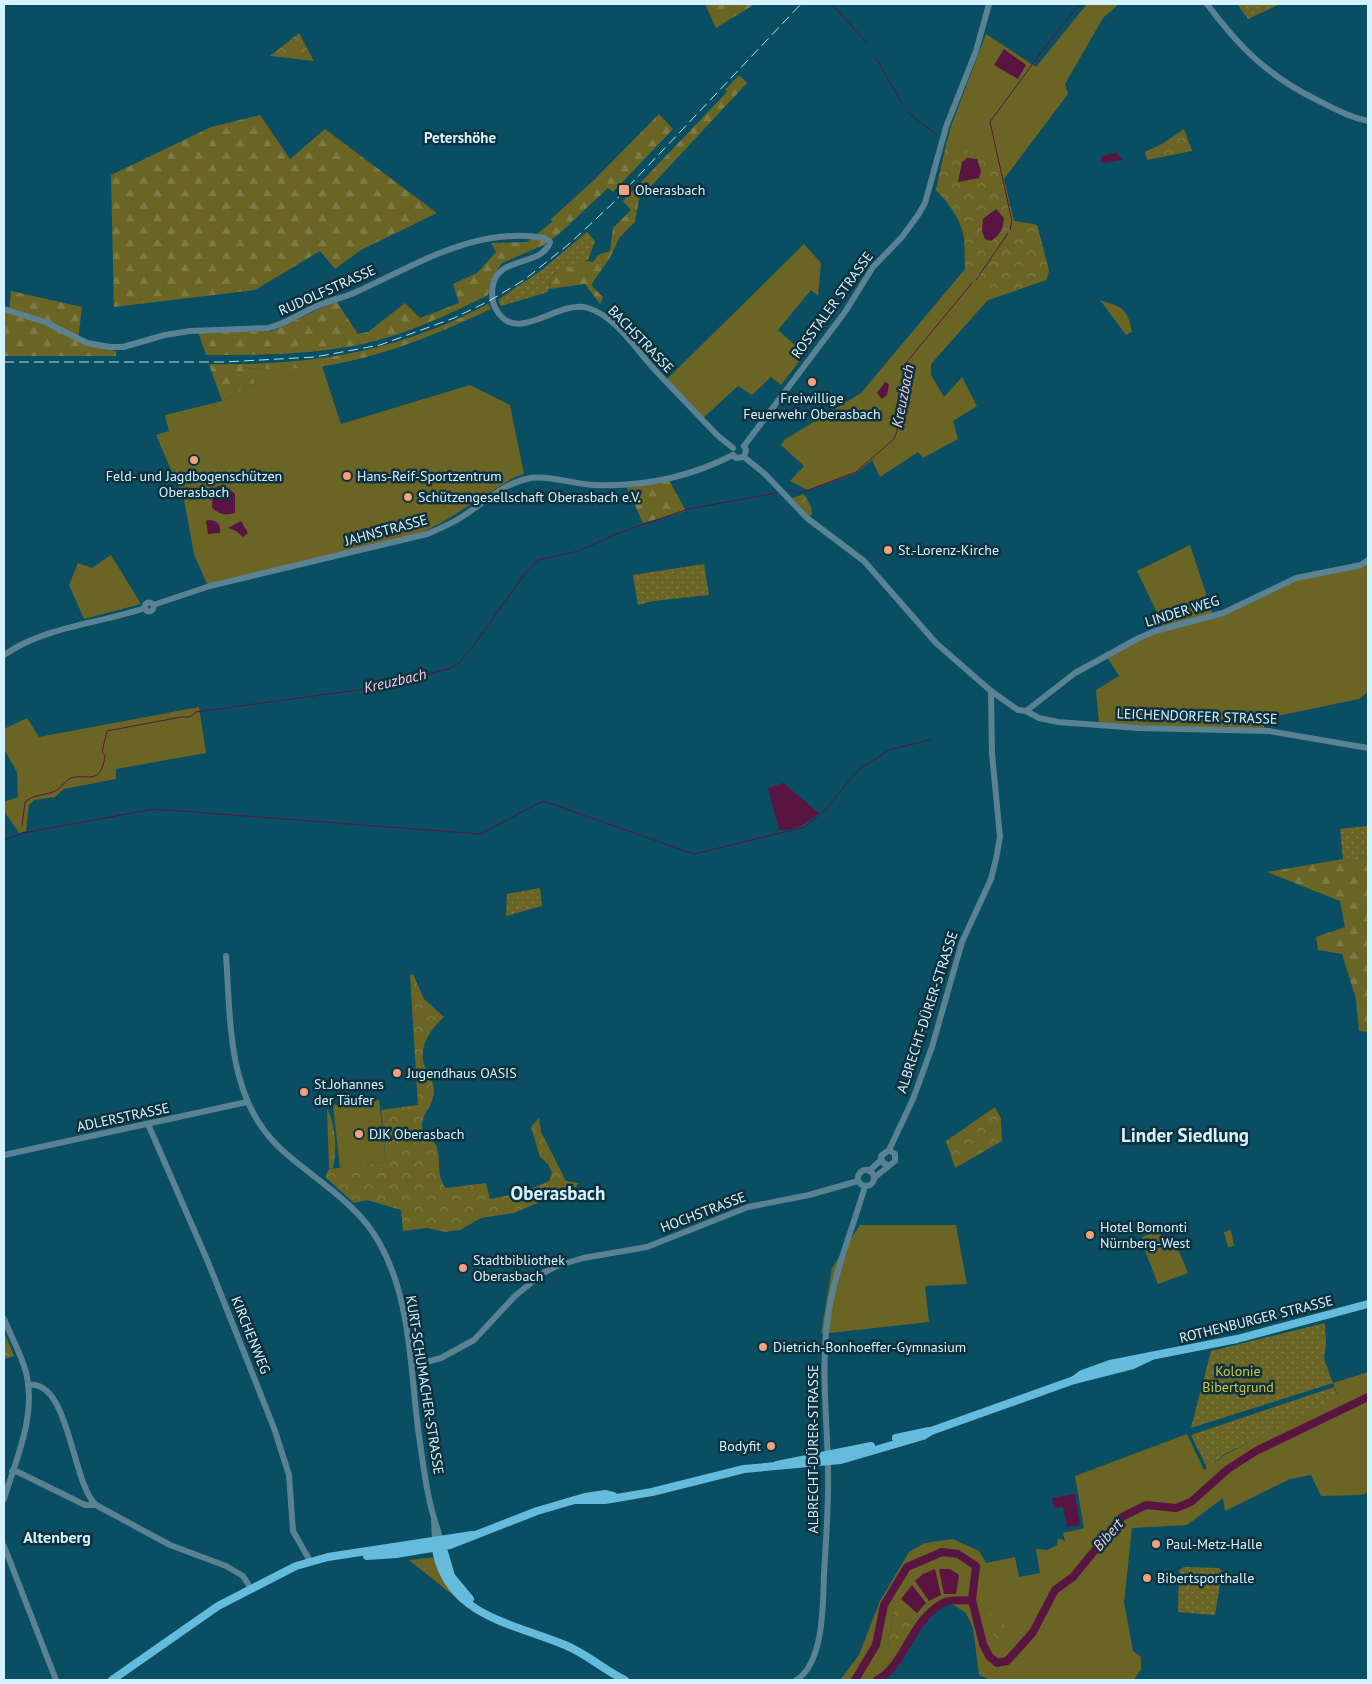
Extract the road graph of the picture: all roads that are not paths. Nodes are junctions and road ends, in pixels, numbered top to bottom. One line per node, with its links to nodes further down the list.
1 (989, 4): 6 (street, ROSSTALER STRASSE)
2 (1207, 4): 3 (street)
3 (1368, 121)
4 (550, 242): 5 (street, RUDOLFSTRASSE); 7 (street, BACHSTRASSE)
5 (4, 309)
6 (744, 446): 7 (street, JAHNSTRASSE); 8 (street)
7 (733, 452): 8 (street); 10 (street, JAHNSTRASSE)
8 (744, 457): 11 (street)
9 (1368, 560): 12 (street, LINDER WEG)
10 (4, 655)
11 (991, 691): 12 (street); 17 (street, ALBRECHT-DÜRER-STRASSE)
12 (1026, 711): 13 (street, LEICHENDORFER STRASSE)
13 (1368, 748)
14 (226, 956): 15 (street, KURT-SCHUMACHER-STRASSE)
15 (247, 1102): 16 (street, ADLERSTRASSE); 27 (street, KURT-SCHUMACHER-STRASSE)
16 (148, 1124): 18 (street, ADLERSTRASSE); 35 (street, KIRCHENWEG)
17 (888, 1150): 19 (street, ALBRECHT-DÜRER-STRASSE); 20 (street, ALBRECHT-DÜRER-STRASSE)
18 (4, 1155)
19 (881, 1160): 20 (street); 21 (street, ALBRECHT-DÜRER-STRASSE)
20 (888, 1165): 22 (street, ALBRECHT-DÜRER-STRASSE)
21 (869, 1171): 22 (street); 23 (street)
22 (874, 1178): 24 (street, ALBRECHT-DÜRER-STRASSE)
23 (858, 1181): 24 (street); 27 (street, HOCHSTRASSE)
24 (865, 1186): 29 (street, ALBRECHT-DÜRER-STRASSE)
25 (1368, 1304): 29 (main road, ROTHENBURGER STRASSE)
26 (4, 1319): 28 (street)
27 (412, 1366): 33 (street, KURT-SCHUMACHER-STRASSE)
28 (28, 1385): 30 (street); 32 (street)
29 (827, 1459): 33 (main road, ROTHENBURGER STRASSE); 41 (street, ALBRECHT-DÜRER-STRASSE)
30 (12, 1471): 31 (street); 32 (street)
31 (4, 1500)
32 (96, 1505): 37 (street)
33 (438, 1544): 35 (main road, ROTHENBURGER STRASSE); 36 (main road, ROTHENBURGER STRASSE); 40 (main road)
34 (4, 1546): 38 (street)
35 (310, 1561): 36 (main road, ROTHENBURGER STRASSE)
36 (287, 1572): 37 (main road, ROTHENBURGER STRASSE)
37 (250, 1587): 39 (main road, ROTHENBURGER STRASSE)
38 (56, 1680)
39 (113, 1680)
40 (624, 1680)
41 (796, 1680)

